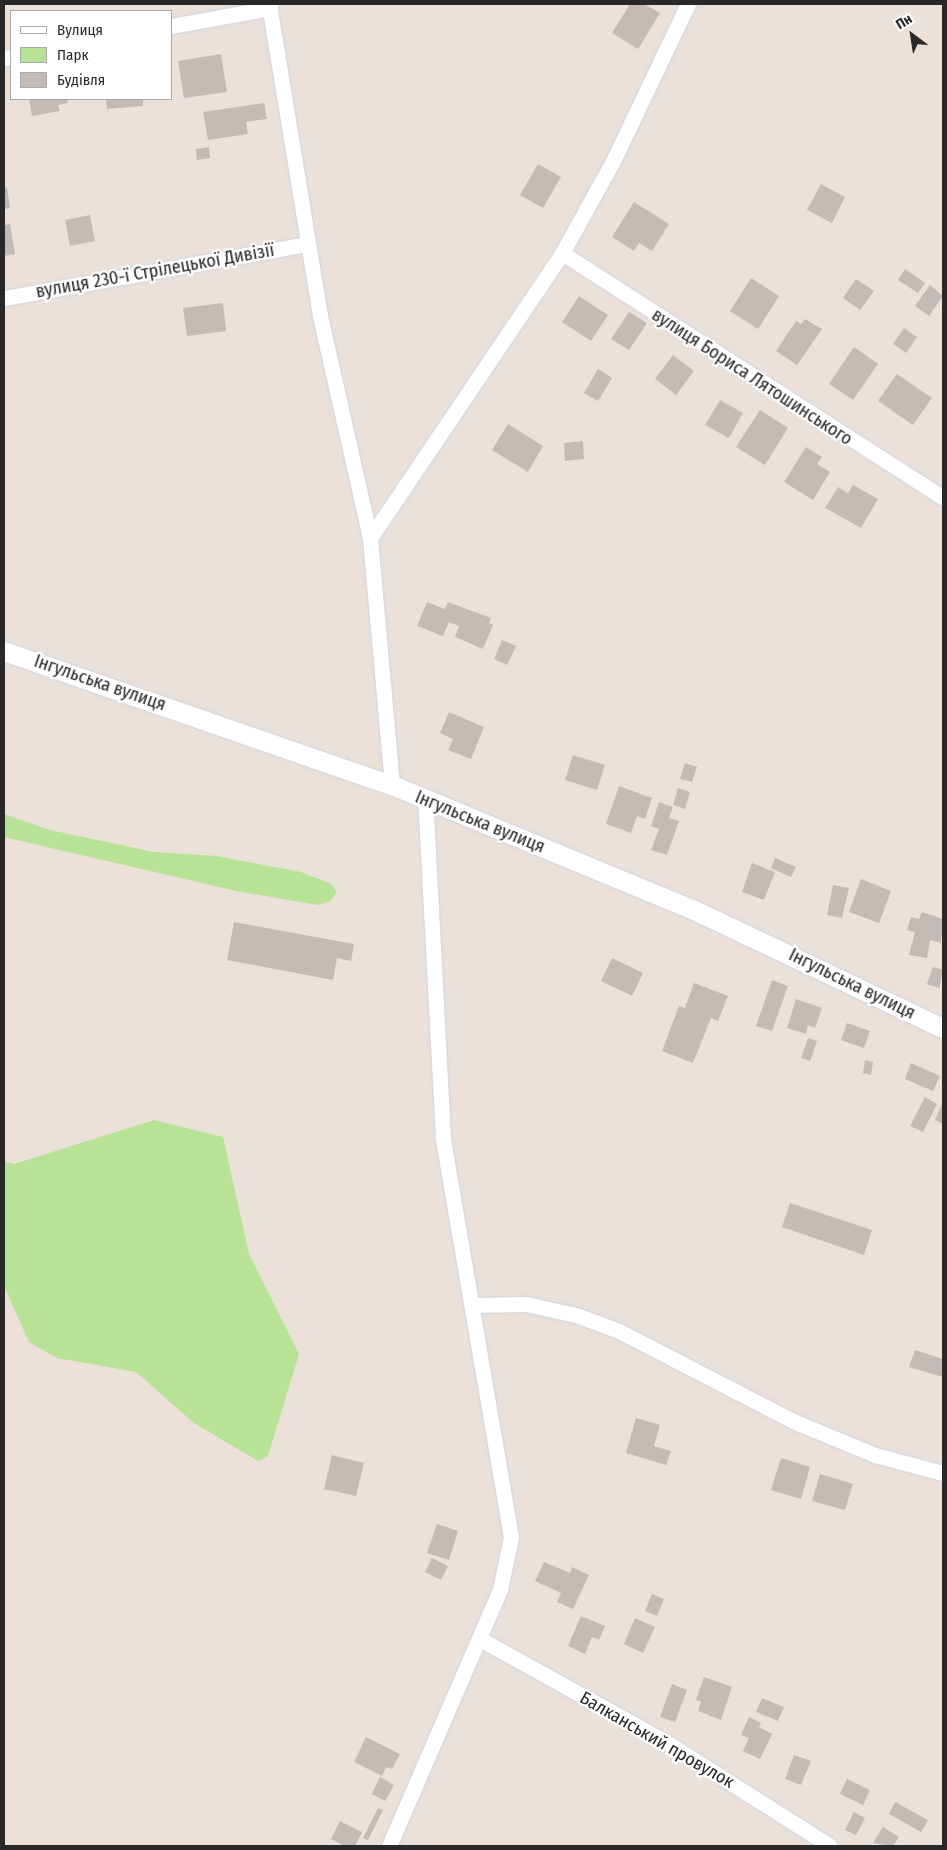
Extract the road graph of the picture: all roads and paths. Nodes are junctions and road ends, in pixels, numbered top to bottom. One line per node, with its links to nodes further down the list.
1 (688, 4): 5 (street)
2 (270, 6): 3 (street); 4 (street)
3 (172, 26)
4 (307, 244): 6 (street, вулиця 230-ї Стрілецької Дивізії); 8 (street)
5 (562, 253): 7 (street, вулиця Бориса Лятошинського); 8 (street)
6 (4, 298)
7 (943, 498)
8 (370, 538): 10 (street)
9 (4, 651): 10 (street, Інгульська вулиця)
10 (392, 785): 11 (street, Інгульська вулиця)
11 (424, 800): 12 (street, Інгульська вулиця); 13 (street)
12 (943, 1028)
13 (472, 1305): 14 (street); 15 (street)
14 (943, 1473)
15 (480, 1639): 16 (street); 17 (street, Балканський провулок)
16 (389, 1846)
17 (830, 1846)

